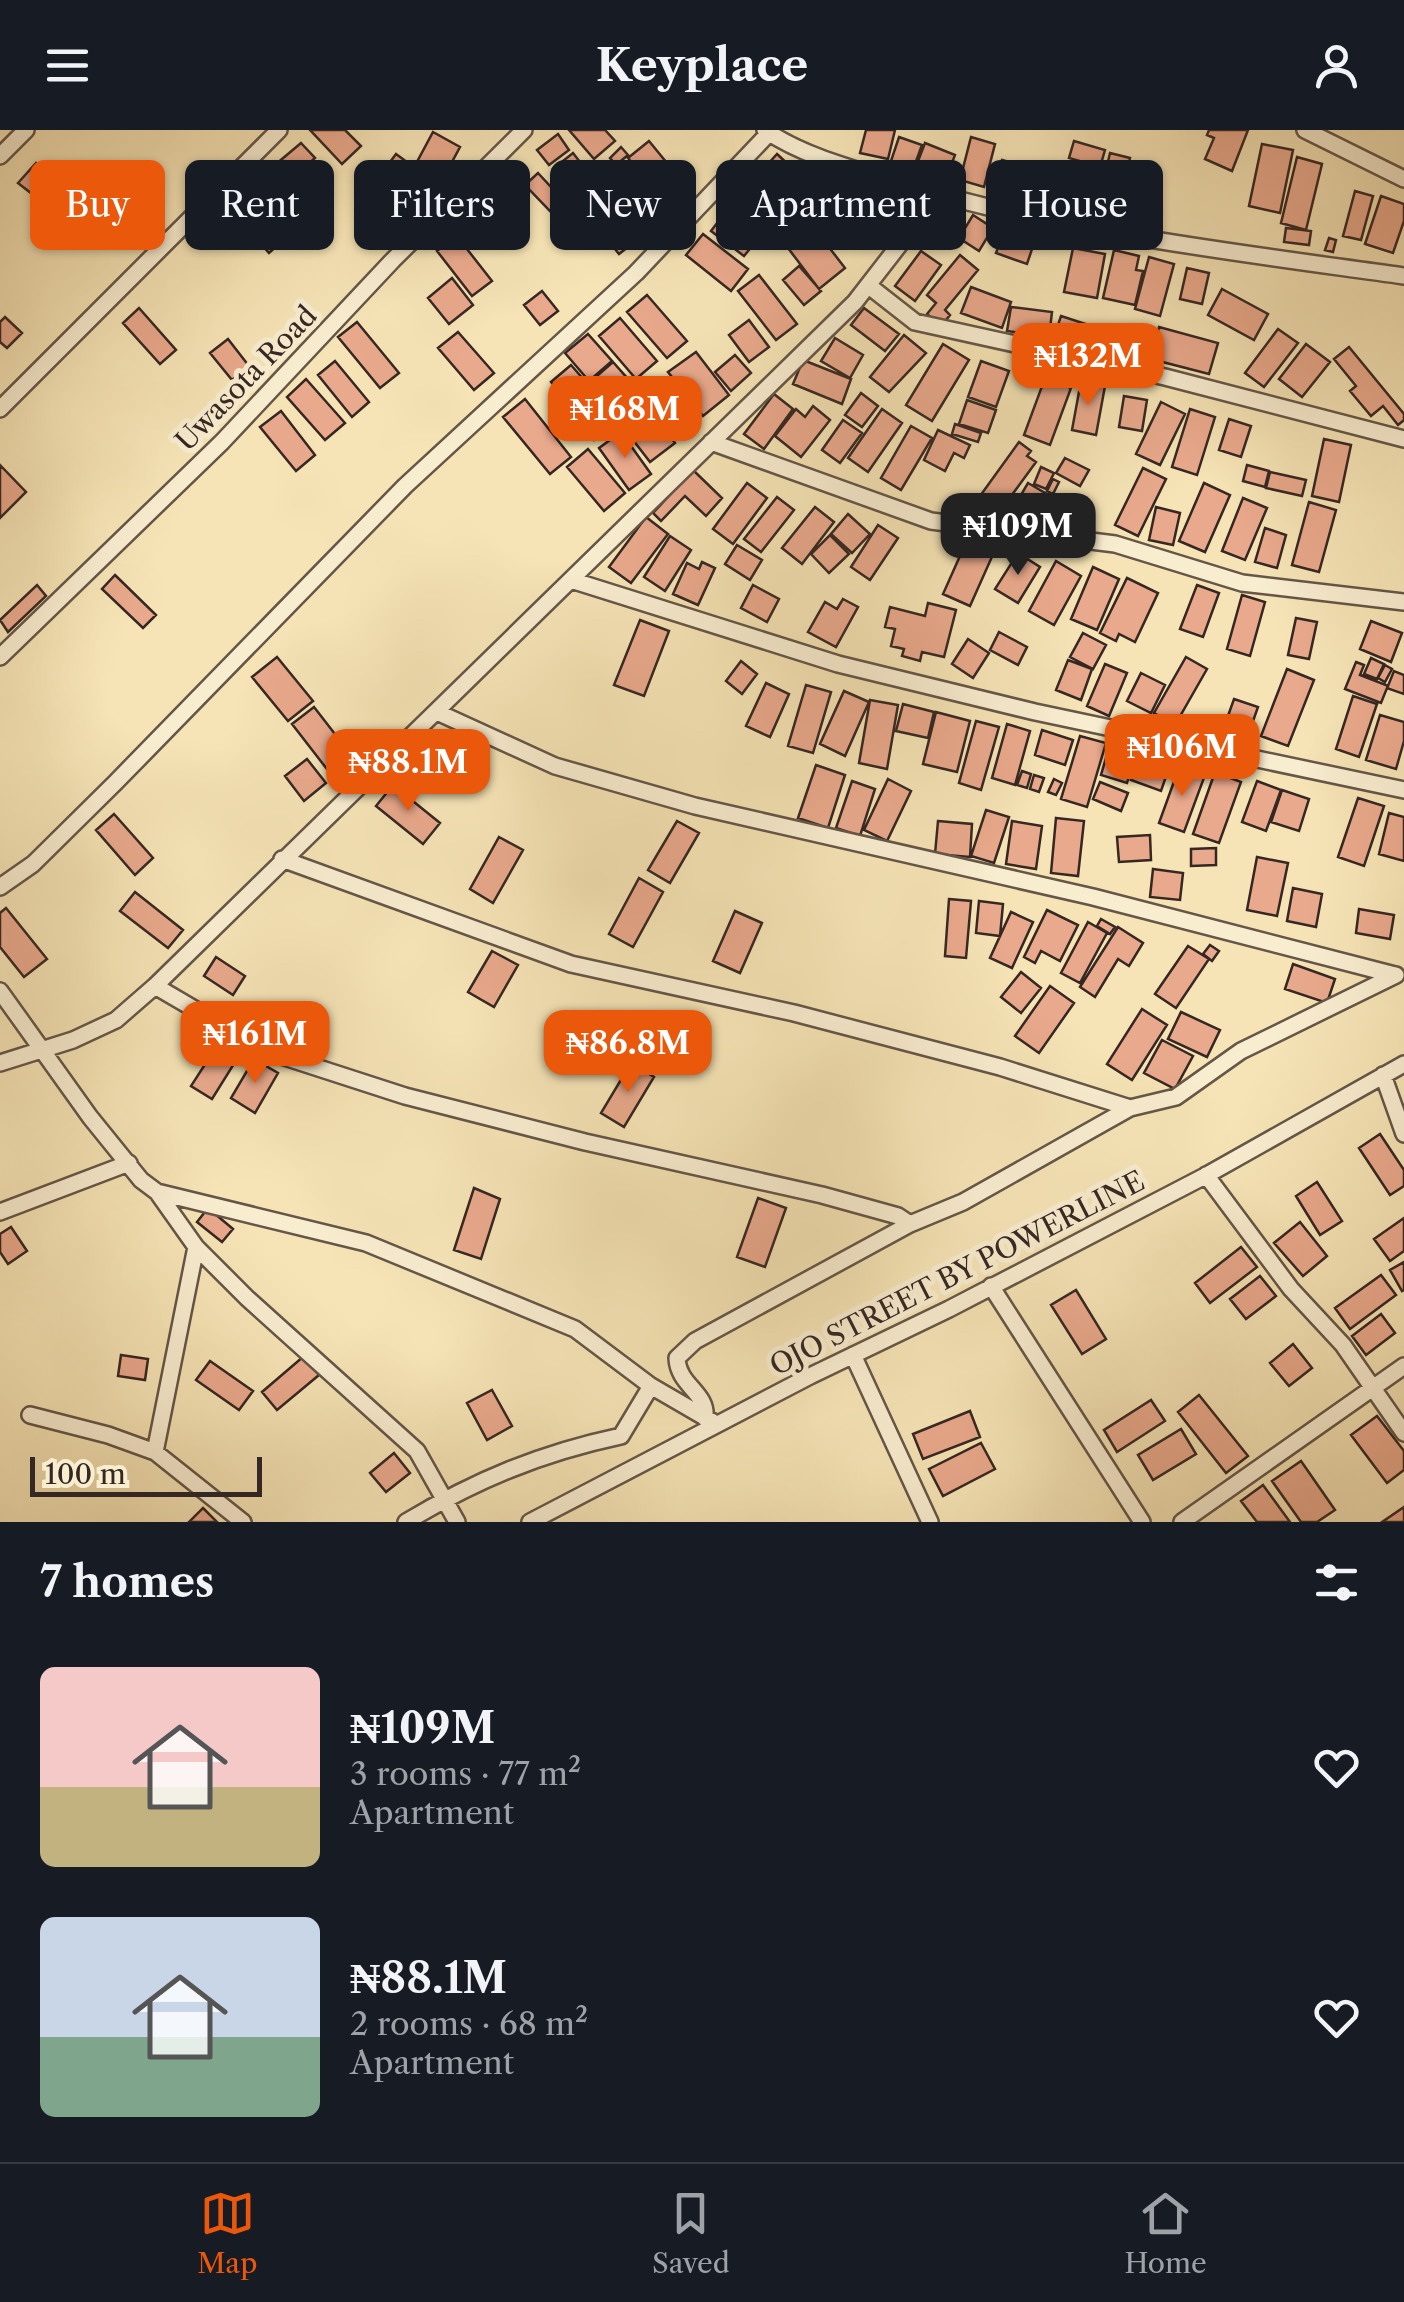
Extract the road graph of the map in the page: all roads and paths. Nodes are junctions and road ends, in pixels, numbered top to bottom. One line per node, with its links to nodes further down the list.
1 (26, 130): 6 (street)
2 (280, 130): 13 (street)
3 (524, 130): 18 (street, Uwasota Road)
4 (1305, 130): 8 (street)
5 (767, 132): 7 (street); 22 (street)
6 (0, 156)
7 (829, 160)
8 (1404, 179)
9 (966, 202): 11 (street)
10 (896, 250): 12 (street)
11 (1404, 276)
12 (868, 286): 14 (street); 15 (street)
13 (0, 409)
14 (1404, 439)
15 (712, 442): 16 (street); 17 (street)
16 (572, 580): 19 (street); 20 (street)
17 (1404, 602)
18 (0, 657)
19 (436, 712): 21 (street); 23 (street)
20 (1404, 790)
21 (282, 859): 24 (street); 30 (street)
22 (0, 887)
23 (1399, 973): 30 (street)
24 (155, 986): 26 (street); 36 (street)
25 (0, 991): 26 (street)
26 (42, 1051): 27 (street); 32 (street)
27 (0, 1062)
28 (1404, 1064): 29 (street, OJO STREET BY POWERLINE)
29 (1383, 1075): 31 (street); 33 (street, OJO STREET BY POWERLINE)
30 (1130, 1108): 36 (street)
31 (1404, 1134)
32 (128, 1164): 34 (street); 35 (street)
33 (1206, 1175): 38 (street, OJO STREET BY POWERLINE); 42 (street)
34 (157, 1192): 37 (street); 41 (street)
35 (0, 1212)
36 (910, 1224): 44 (street)
37 (196, 1247): 47 (street); 49 (street)
38 (991, 1286): 39 (street, OJO STREET BY POWERLINE); 55 (street)
39 (853, 1355): 44 (street, OJO STREET BY POWERLINE); 54 (street)
40 (1404, 1366): 42 (street)
41 (650, 1386): 44 (street); 46 (street)
42 (1371, 1388): 45 (street); 56 (street)
43 (30, 1414): 47 (street)
44 (711, 1421): 48 (street, OJO STREET BY POWERLINE)
45 (1404, 1433)
46 (621, 1436): 48 (street); 49 (street)
47 (154, 1452): 50 (street)
48 (638, 1466): 53 (street, OJO STREET BY POWERLINE)
49 (444, 1499): 51 (street); 52 (street)
50 (244, 1522)
51 (406, 1522)
52 (457, 1522)
53 (530, 1522)
54 (930, 1522)
55 (1142, 1522)
56 (1182, 1522)

